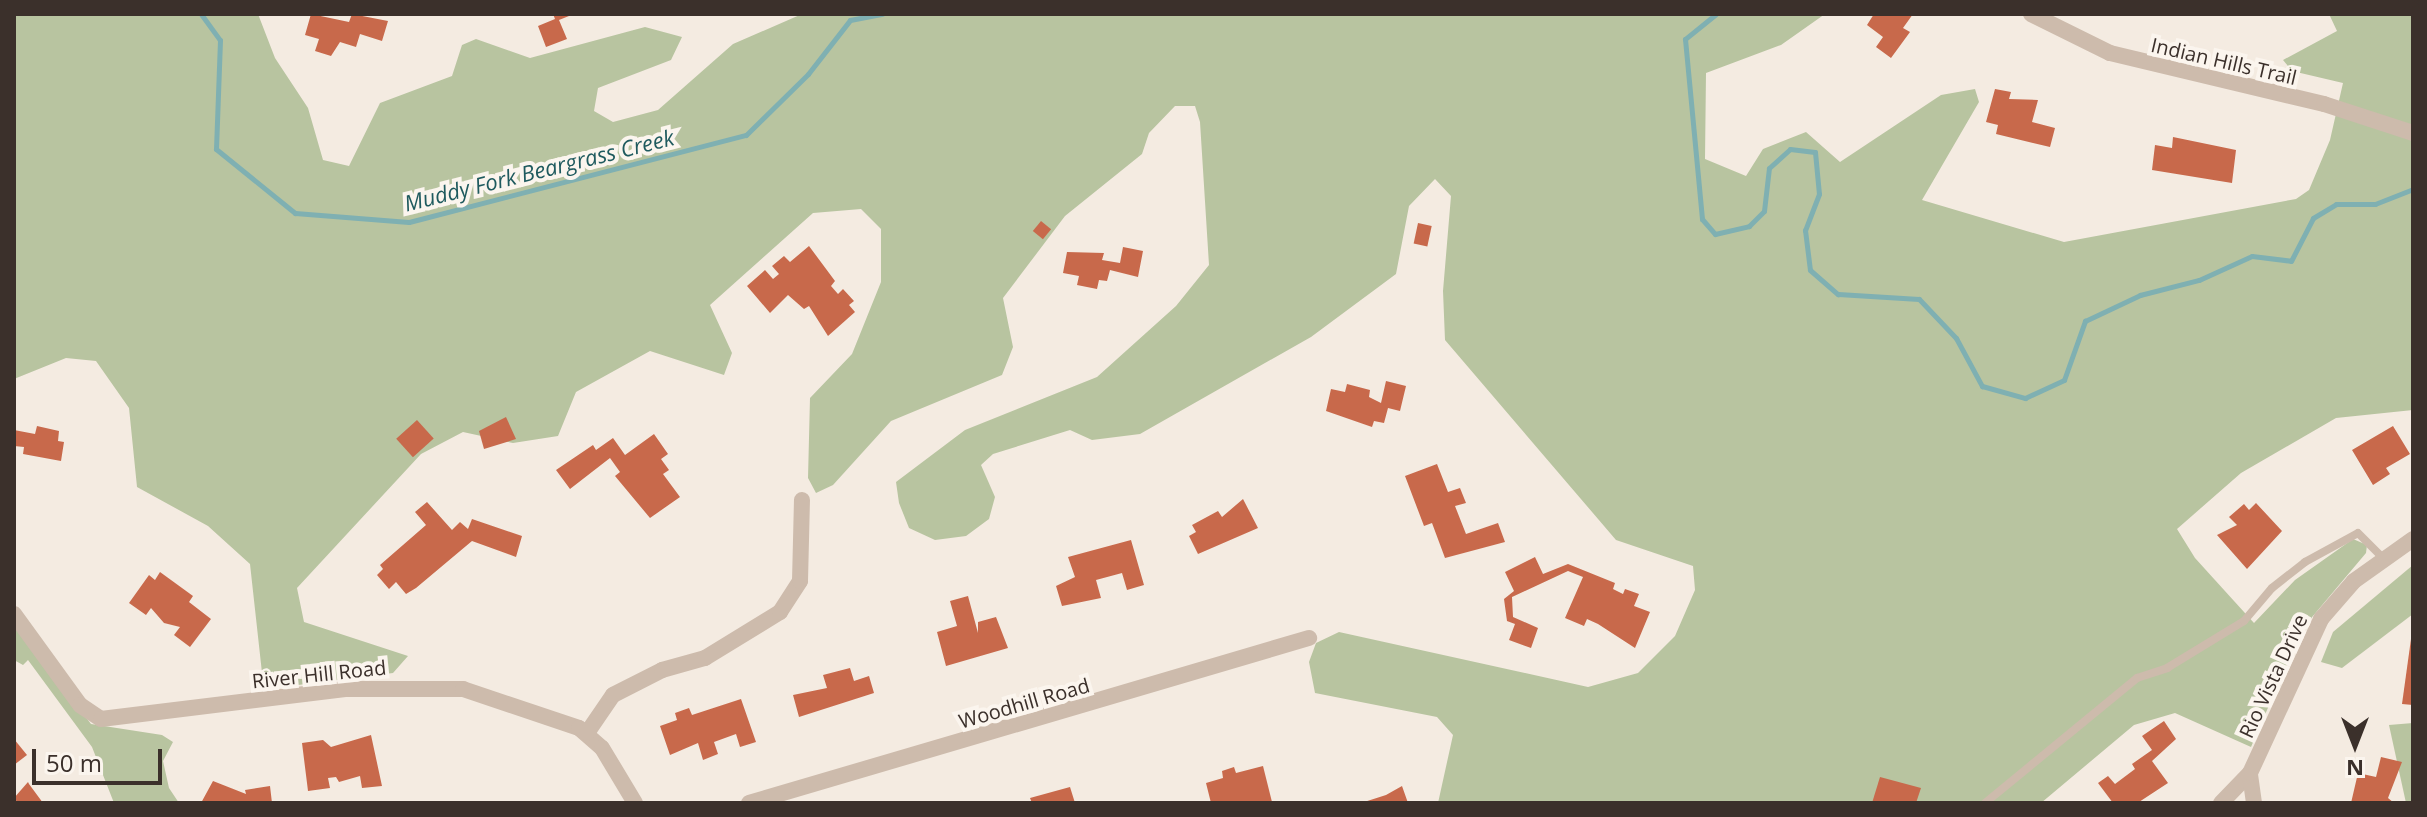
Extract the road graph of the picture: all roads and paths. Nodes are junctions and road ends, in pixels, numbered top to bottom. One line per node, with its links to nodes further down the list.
1 (2031, 14): 2 (street, Indian Hills Trail)
2 (2413, 133)
3 (802, 500): 8 (street)
4 (2413, 539): 5 (street, Rio Vista Drive)
5 (2383, 558): 9 (street, Rio Vista Drive); 12 (lane)
6 (14, 614): 8 (street, River Hill Road)
7 (1309, 638): 11 (street, Woodhill Road)
8 (587, 733): 10 (street, River Hill Road)
9 (2250, 773): 13 (street, Rio Vista Drive); 14 (street)
10 (635, 803)
11 (749, 803)
12 (1985, 803)
13 (2221, 803)
14 (2254, 803)

